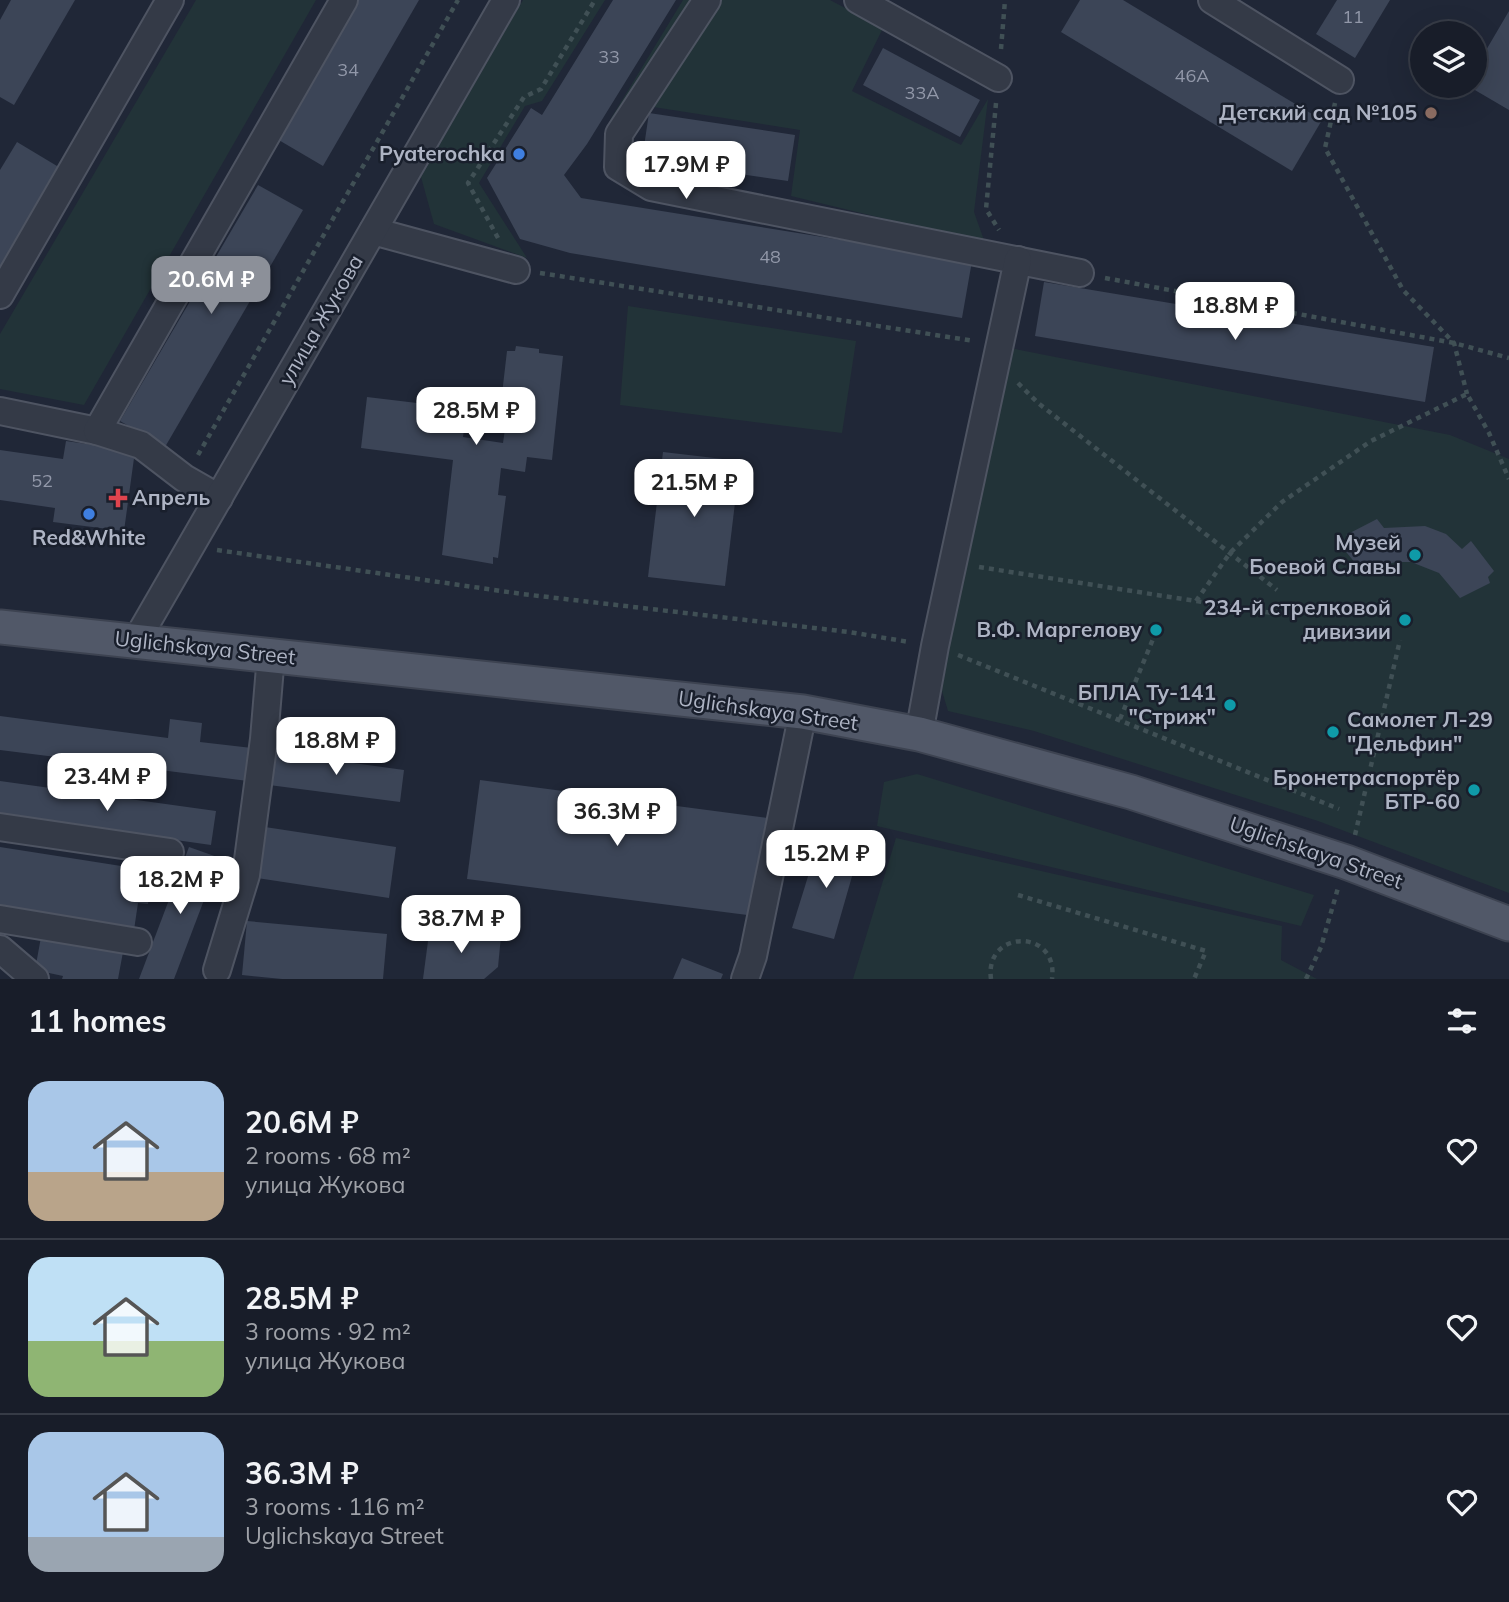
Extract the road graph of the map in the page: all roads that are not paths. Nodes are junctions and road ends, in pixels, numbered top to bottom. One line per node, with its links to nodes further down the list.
1 (170, 0): 13 (street)
2 (344, 0): 15 (street)
3 (506, 0): 9 (street, улица Жукова)
4 (707, 0): 10 (street)
5 (858, 0): 7 (street)
6 (1219, 2): 8 (street)
7 (998, 78)
8 (1340, 80)
9 (373, 231): 11 (street); 16 (street, улица Жукова)
10 (1018, 260): 12 (street); 21 (street)
11 (516, 270)
12 (1080, 273)
13 (0, 295)
14 (0, 411): 15 (street)
15 (97, 430): 16 (street)
16 (219, 498): 18 (street, улица Жукова)
17 (0, 626): 18 (main road, Uglichskaya Street)
18 (136, 641): 19 (main road, Uglichskaya Street)
19 (271, 655): 20 (main road, Uglichskaya Street); 28 (street)
20 (803, 712): 21 (main road, Uglichskaya Street); 30 (street)
21 (919, 734): 25 (main road, Uglichskaya Street)
22 (0, 827): 23 (street)
23 (170, 852)
24 (0, 919): 26 (street)
25 (1509, 924)
26 (138, 942)
27 (0, 949): 29 (street)
28 (217, 970)
29 (35, 979)
30 (745, 979)

